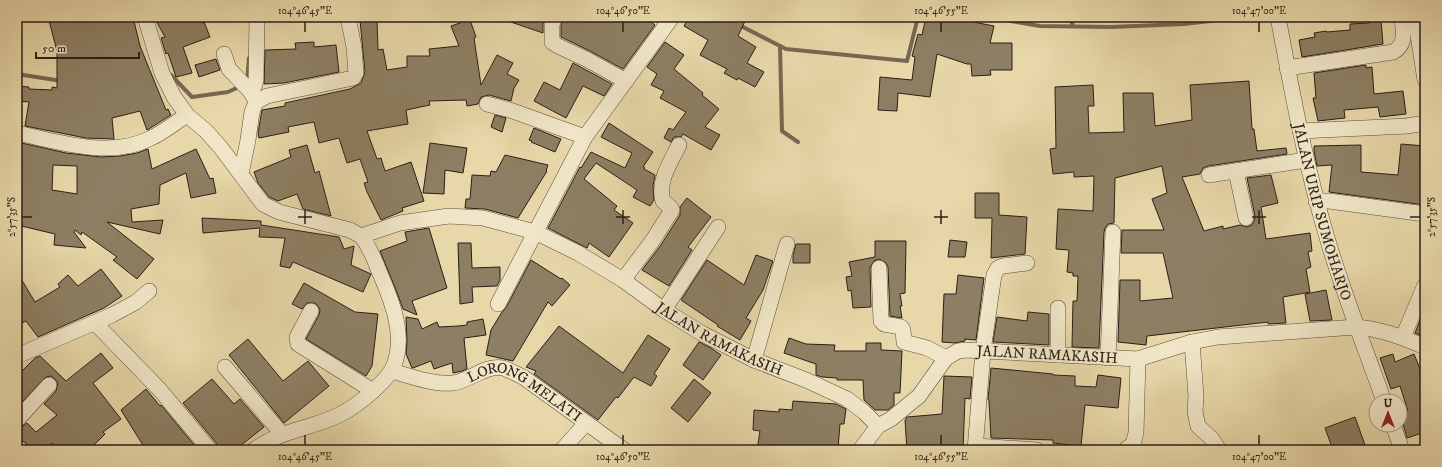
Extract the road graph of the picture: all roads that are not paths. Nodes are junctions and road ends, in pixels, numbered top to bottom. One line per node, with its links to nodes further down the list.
1 (145, 17): 15 (street)
2 (257, 17): 13 (street)
3 (348, 17): 13 (street)
4 (555, 17): 12 (street)
5 (672, 17): 12 (street)
6 (1278, 19): 10 (street, JALAN URIP SUMOHARJO)
7 (1407, 19): 8 (street); 10 (street)
8 (1422, 45): 11 (street)
9 (224, 54): 13 (street)
10 (1287, 68): 19 (street, JALAN URIP SUMOHARJO)
11 (1425, 80)
12 (626, 81): 21 (street)
13 (249, 91): 25 (street)
14 (487, 104): 21 (street)
15 (187, 115): 20 (street); 25 (street)
16 (1425, 123): 17 (street)
17 (1407, 126): 18 (street); 19 (street)
18 (1425, 130)
19 (1300, 131): 23 (street, JALAN URIP SUMOHARJO)
20 (17, 133)
21 (585, 137): 31 (street)
22 (679, 145): 37 (street)
23 (1306, 160): 24 (street); 27 (street, JALAN URIP SUMOHARJO)
24 (1236, 171): 26 (street); 29 (street)
25 (241, 174): 33 (street)
26 (1209, 175)
27 (1316, 201): 28 (street); 45 (street, JALAN URIP SUMOHARJO)
28 (1425, 214)
29 (1246, 218)
30 (718, 227): 42 (street)
31 (535, 232): 33 (street, JALAN RAMAKASIH); 37 (street, JALAN RAMAKASIH); 40 (street)
32 (1113, 232): 53 (street)
33 (361, 236): 57 (street)
34 (787, 244): 55 (street)
35 (1027, 264): 49 (street)
36 (879, 268): 52 (street)
37 (623, 280): 42 (street, JALAN RAMAKASIH)
38 (1425, 285): 46 (street)
39 (149, 291): 44 (street)
40 (498, 304)
41 (1058, 308): 50 (street)
42 (664, 310): 55 (street, JALAN RAMAKASIH)
43 (311, 311): 59 (street)
44 (95, 323): 51 (street); 69 (street)
45 (1356, 327): 46 (street, JALAN RAMAKASIH); 47 (street, JALAN RAMAKASIH); 60 (street, JALAN URIP SUMOHARJO)
46 (1403, 338): 48 (street, JALAN RAMAKASIH)
47 (1192, 342): 54 (street, JALAN RAMAKASIH); 76 (street)
48 (1425, 347)
49 (984, 351): 50 (street, JALAN RAMAKASIH); 52 (street, JALAN RAMAKASIH); 67 (street)
50 (1058, 355): 53 (street, JALAN RAMAKASIH)
51 (17, 356)
52 (946, 358): 63 (street)
53 (1108, 358): 54 (street, JALAN RAMAKASIH)
54 (1138, 359): 75 (street)
55 (754, 360): 63 (street, JALAN RAMAKASIH)
56 (225, 367): 65 (street)
57 (392, 371): 59 (street); 62 (street, LORONG MELATI)
58 (49, 385): 61 (street)
59 (373, 391): 65 (street)
60 (1381, 393)
61 (17, 420)
62 (586, 423): 71 (street); 72 (street, LORONG MELATI)
63 (878, 426): 73 (street)
64 (1396, 433): 77 (street)
65 (282, 434): 70 (street)
66 (17, 447): 68 (street)
67 (976, 448): 74 (street)
68 (20, 450)
69 (210, 450)
70 (254, 450)
71 (562, 450)
72 (624, 450)
73 (860, 450)
74 (1029, 450)
75 (1125, 450)
76 (1219, 450)
77 (1402, 450)

